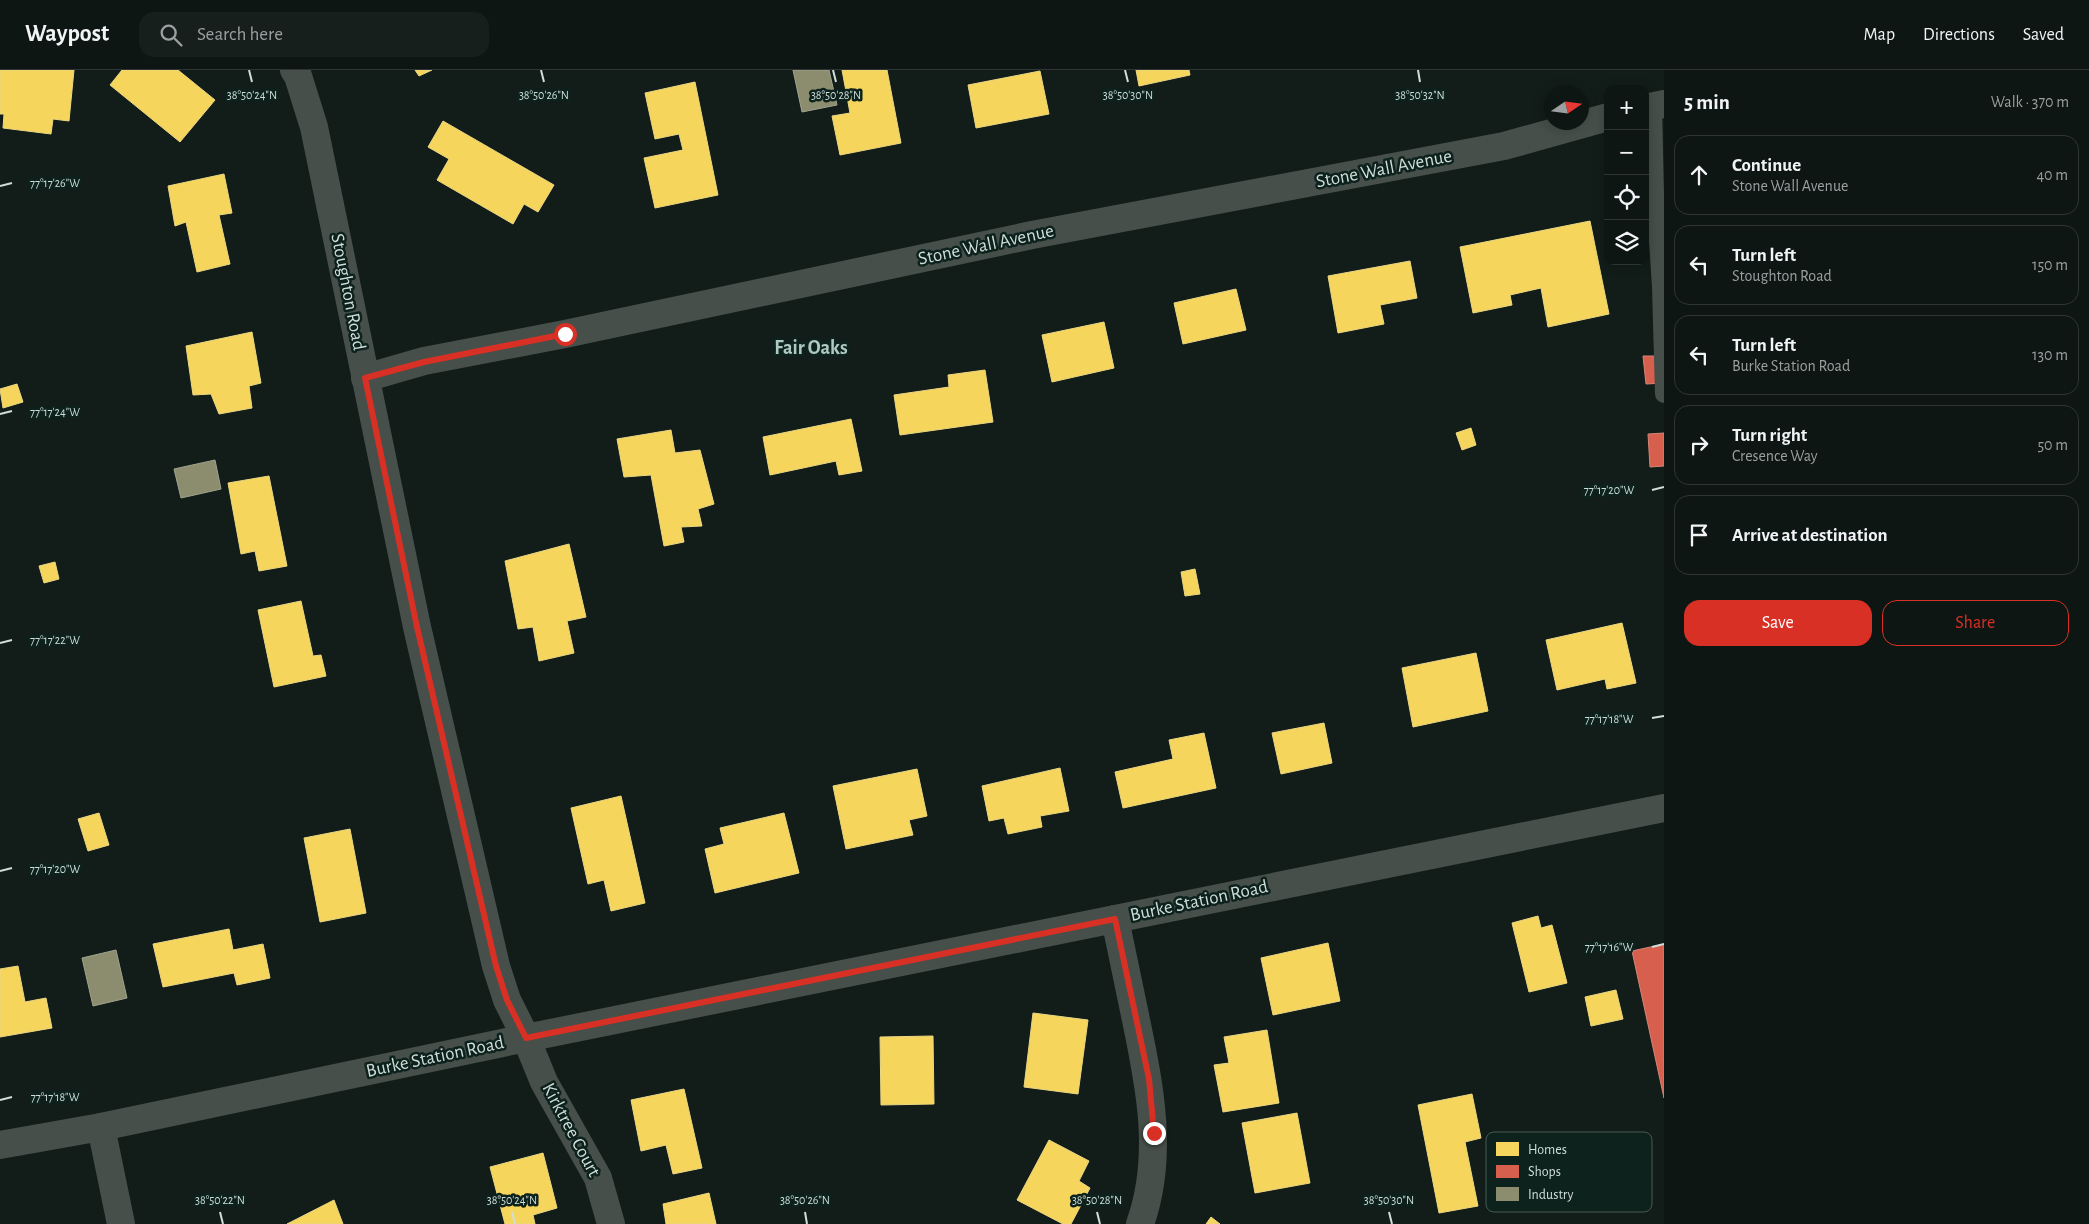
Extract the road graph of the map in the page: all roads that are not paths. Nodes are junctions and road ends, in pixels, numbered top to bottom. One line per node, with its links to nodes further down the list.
1 (294, 70): 5 (street, Stoughton Road)
2 (1654, 106): 4 (lane)
3 (1604, 118): 5 (street, Stone Wall Avenue)
4 (1662, 287): 6 (lane)
5 (365, 378): 9 (street, Stoughton Road)
6 (1664, 394)
7 (1664, 808): 8 (street, Burke Station Road)
8 (1115, 919): 9 (street, Burke Station Road); 14 (street)
9 (526, 1038): 10 (street, Burke Station Road); 13 (street, Kirktree Court)
10 (101, 1127): 11 (street, Burke Station Road); 12 (street)
11 (0, 1145)
12 (122, 1224)
13 (612, 1224)
14 (1140, 1224)

